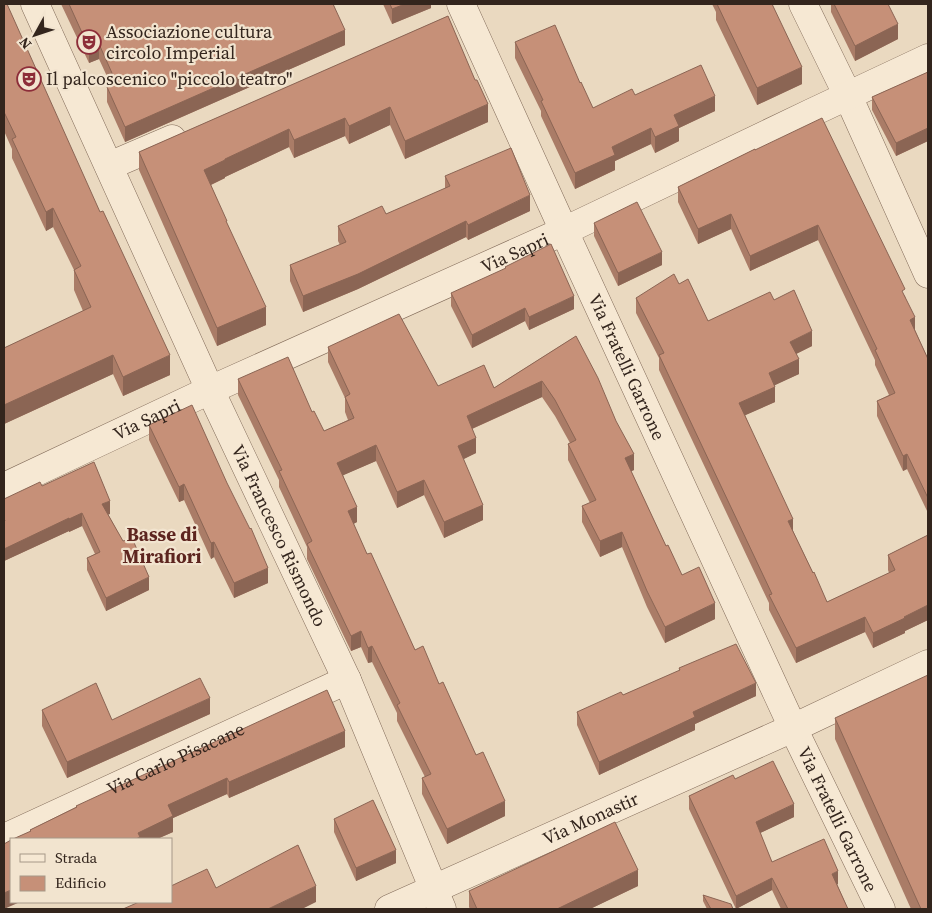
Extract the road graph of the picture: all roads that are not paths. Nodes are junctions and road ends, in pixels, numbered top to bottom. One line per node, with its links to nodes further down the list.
1 (35, 4): 7 (street, Via Francesco Rismondo)
2 (803, 4): 5 (street)
3 (455, 11): 8 (street, Via Fratelli Garrone)
4 (928, 58): 5 (street, Via Sapri)
5 (848, 96): 8 (street, Via Sapri); 9 (street)
6 (190, 131): 7 (street)
7 (109, 166): 10 (street, Via Francesco Rismondo)
8 (564, 231): 10 (street, Via Sapri); 14 (street, Via Fratelli Garrone)
9 (928, 274)
10 (210, 390): 11 (street, Via Sapri); 13 (street, Via Francesco Rismondo)
11 (4, 487)
12 (928, 664): 14 (street, Via Fratelli Garrone)
13 (347, 680): 15 (street, Via Carlo Pisacane); 16 (street, Via Francesco Rismondo)
14 (793, 728): 16 (street, Via Monastir); 18 (street, Via Fratelli Garrone)
15 (4, 838)
16 (438, 899): 17 (street, Via Monastir)
17 (389, 909)
18 (881, 909)

